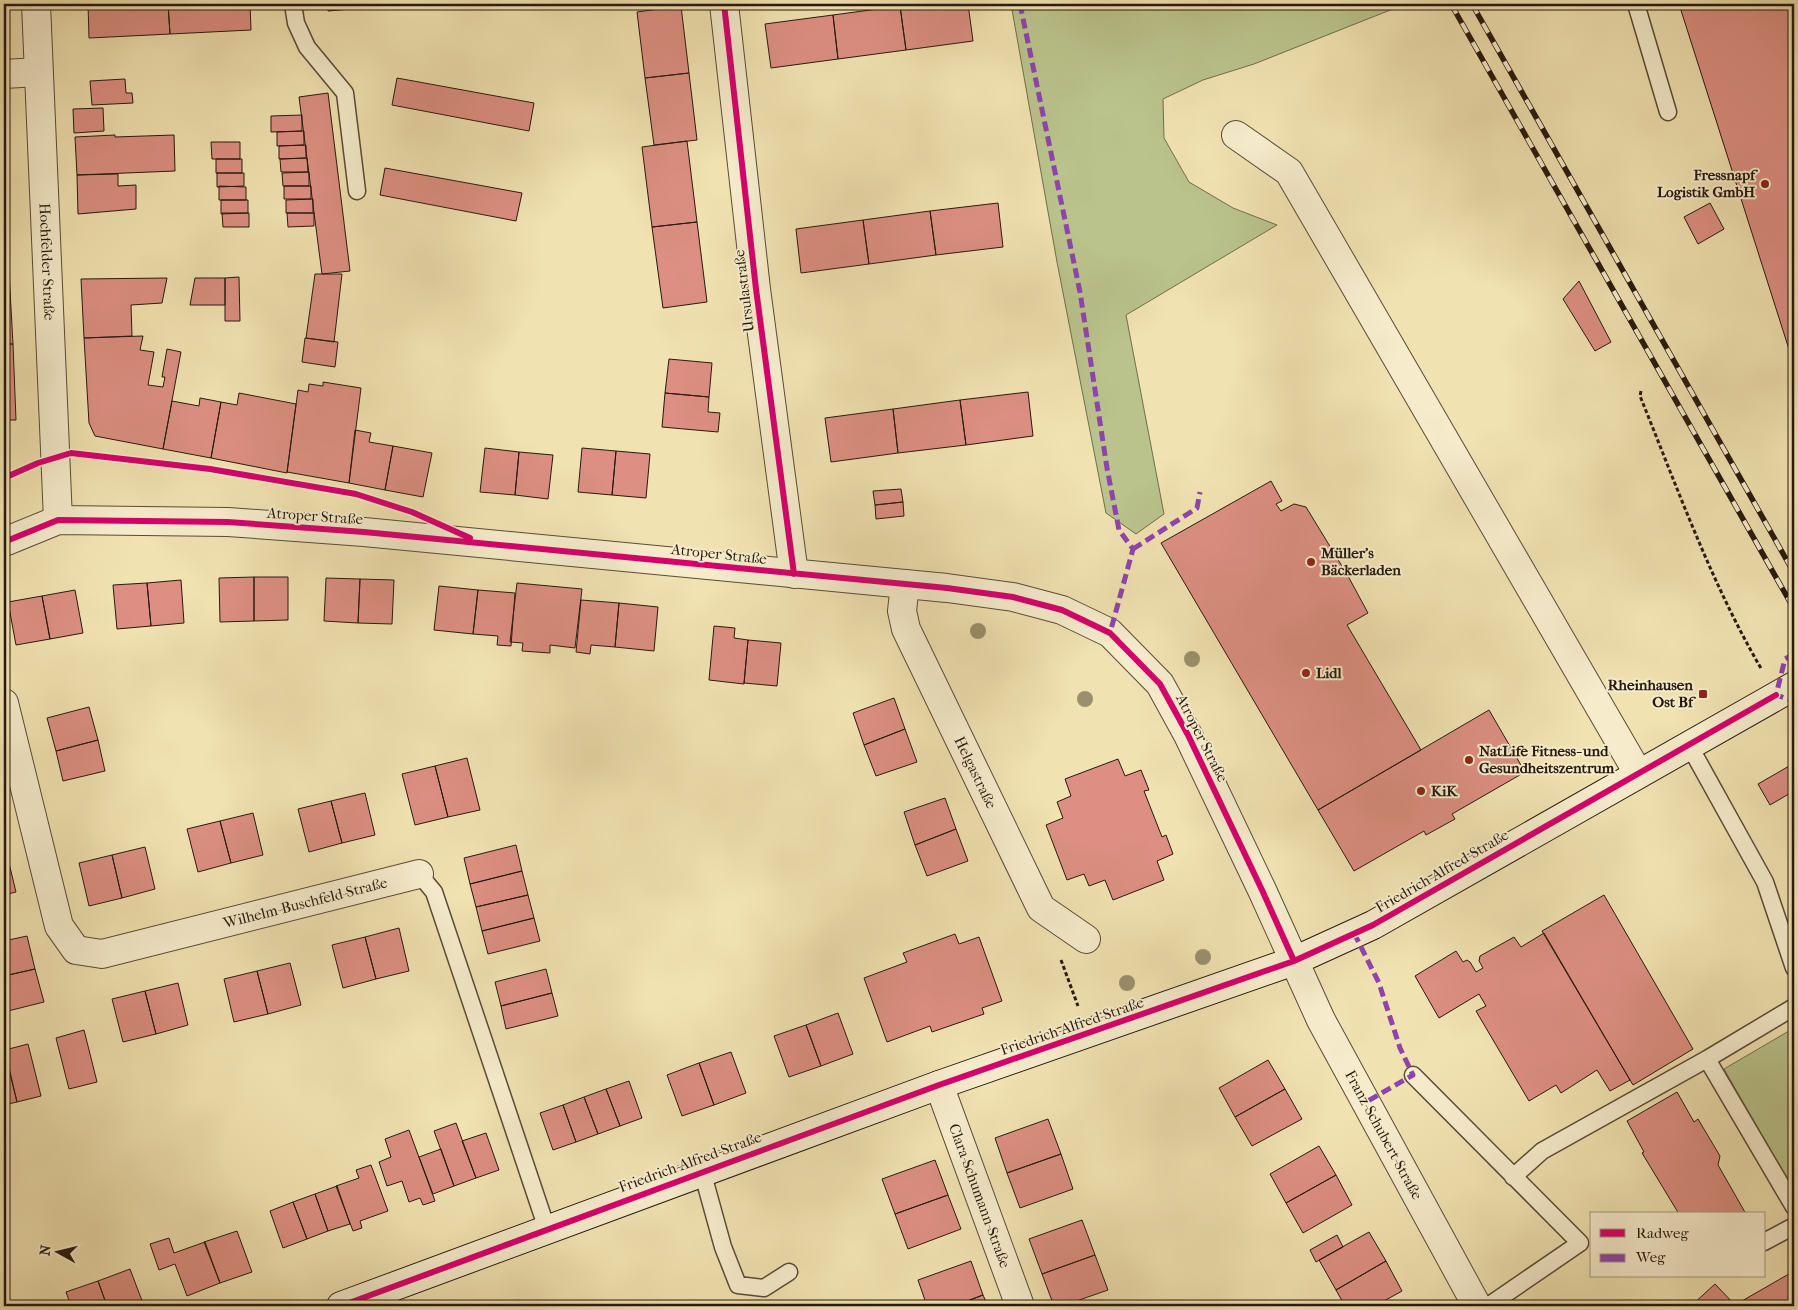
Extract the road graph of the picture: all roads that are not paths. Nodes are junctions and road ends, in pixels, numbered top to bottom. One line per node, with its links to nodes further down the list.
1 (36, 4): 5 (street, Hochfelder Straße)
2 (293, 4): 9 (lane)
3 (724, 4): 12 (street, Ursulastraße)
4 (1636, 4): 7 (lane)
5 (38, 72): 6 (street); 10 (street, Hochfelder Straße)
6 (4, 74)
7 (1668, 112)
8 (1236, 135): 17 (street)
9 (357, 191)
10 (58, 520): 11 (street, Atroper Straße); 12 (street, Atroper Straße)
11 (4, 542)
12 (794, 574): 13 (street, Atroper Straße)
13 (905, 584): 19 (street, Helgastraße); 20 (street, Atroper Straße)
14 (1785, 690): 16 (street, Friedrich-Alfred-Straße)
15 (4, 703): 18 (street, Wilhelm-Buschfeld-Straße)
16 (1689, 744): 17 (street, Friedrich-Alfred-Straße); 21 (lane)
17 (1638, 773): 20 (street, Friedrich-Alfred-Straße)
18 (419, 874): 30 (lane, Wilhelm-Buschfeld-Straße)
19 (1086, 939)
20 (1294, 961): 25 (street, Friedrich-Alfred-Straße); 35 (street, Franz-Schubert-Straße)
21 (1794, 968)
22 (1794, 1007): 23 (lane)
23 (1707, 1059): 27 (lane); 28 (lane)
24 (1413, 1075): 27 (lane)
25 (940, 1085): 26 (street, Friedrich-Alfred-Straße); 34 (street, Clara-Schumann-Straße)
26 (702, 1171): 30 (street, Friedrich-Alfred-Straße); 32 (lane)
27 (1513, 1177): 36 (lane)
28 (1794, 1207)
29 (1794, 1226): 31 (lane)
30 (547, 1229): 33 (street, Friedrich-Alfred-Straße)
31 (1766, 1241)
32 (789, 1272)
33 (342, 1306)
34 (1020, 1306)
35 (1478, 1306)
36 (1488, 1306)

